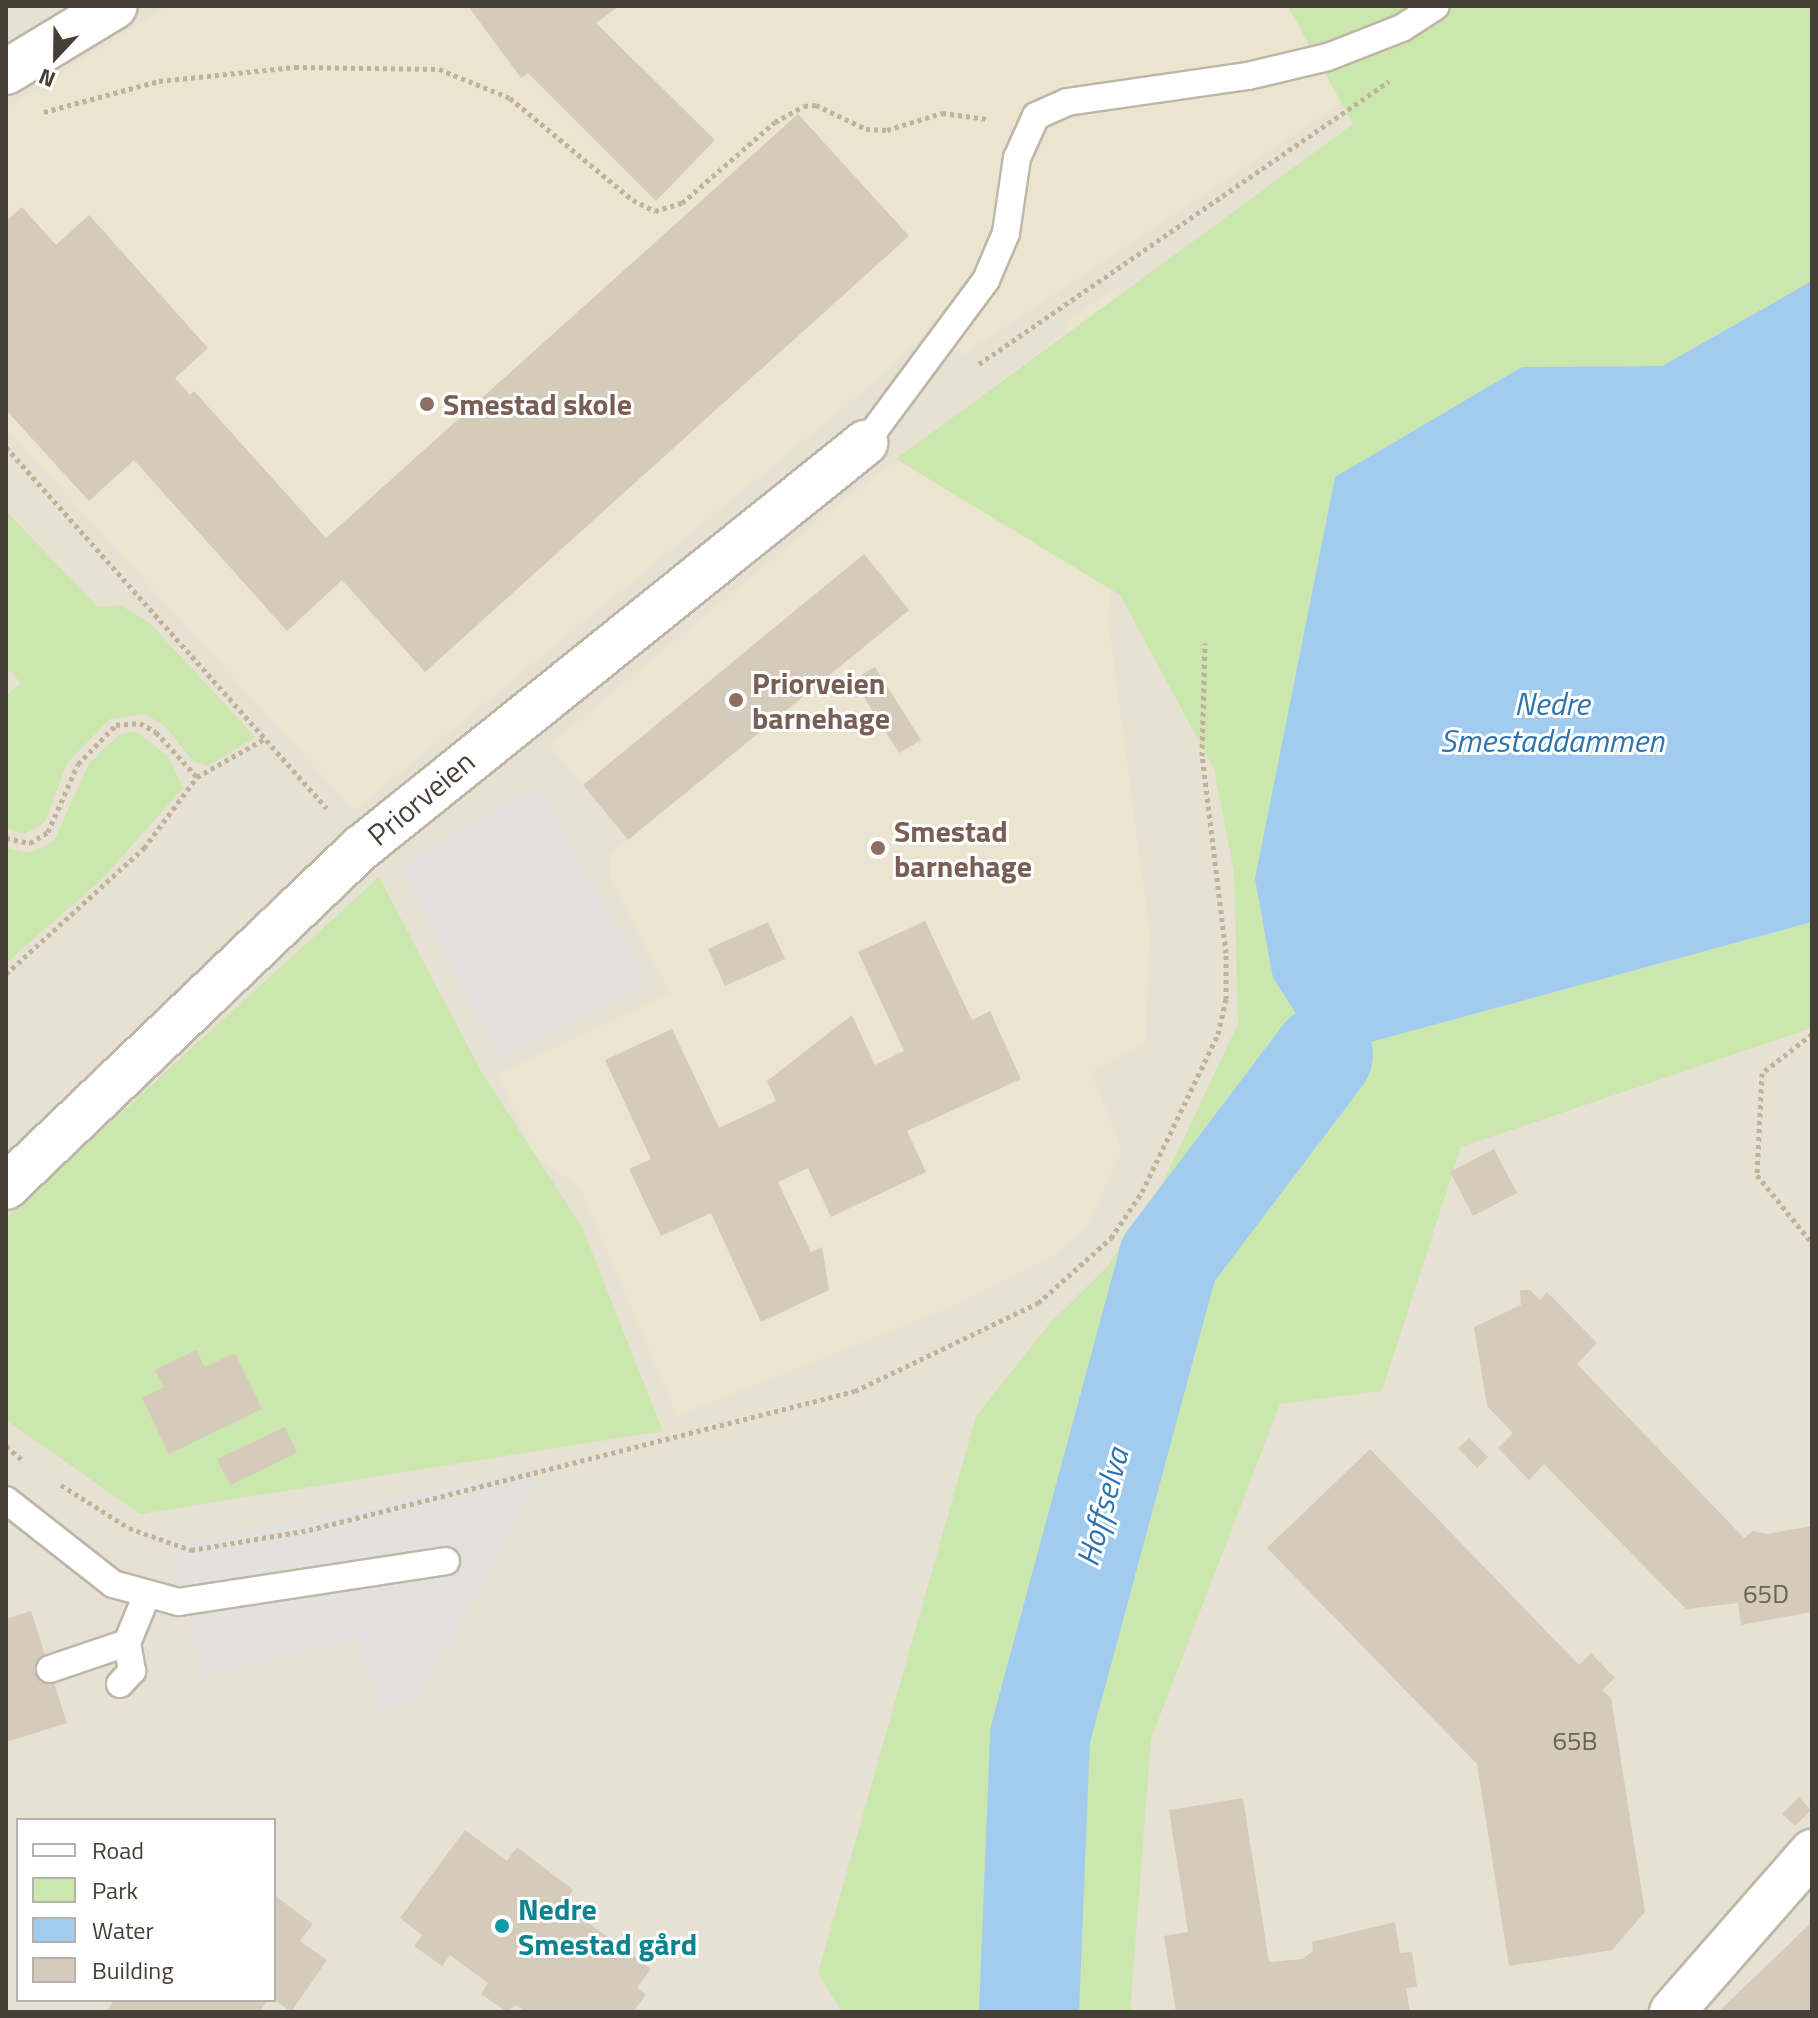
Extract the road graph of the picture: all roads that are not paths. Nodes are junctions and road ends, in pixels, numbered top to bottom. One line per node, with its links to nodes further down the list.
1 (115, 6): 3 (street)
2 (1436, 6): 4 (lane)
3 (6, 72)
4 (865, 443): 5 (street, Priorveien)
5 (6, 1187)
6 (6, 1500): 8 (lane)
7 (446, 1561): 8 (lane)
8 (146, 1597): 9 (lane)
9 (127, 1643): 10 (lane); 11 (lane)
10 (50, 1669)
11 (120, 1684)
12 (1812, 1852): 13 (street)
13 (1672, 2012)

